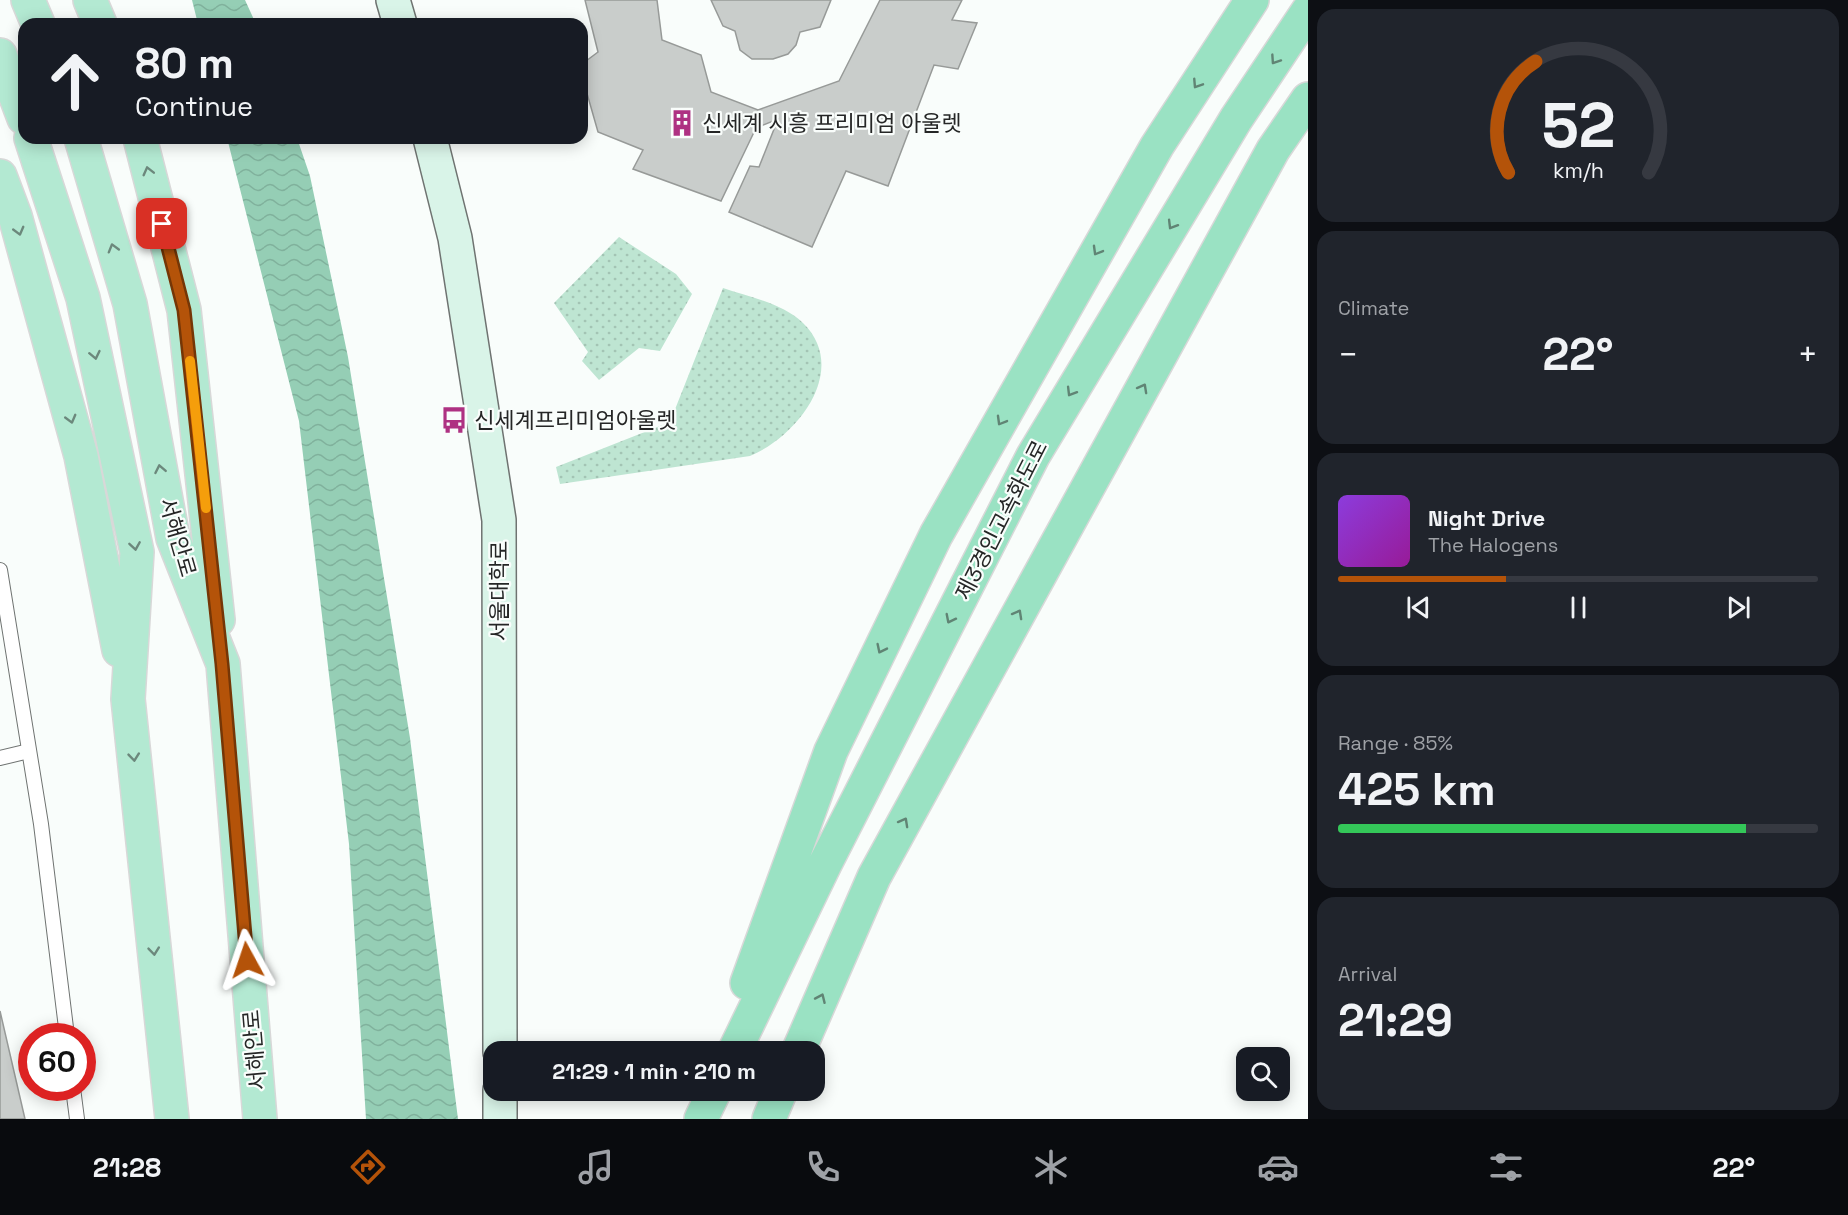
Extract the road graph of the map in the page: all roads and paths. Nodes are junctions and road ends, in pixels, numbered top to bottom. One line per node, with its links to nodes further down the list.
1 (28, 0): 6 (main road)
2 (90, 0): 7 (main road)
3 (393, 0): 8 (main road)
4 (1252, 0): 24 (highway, one-way to 24)
5 (1308, 11): 25 (highway, 제3경인고속화도로, one-way to 25)
6 (36, 18)
7 (98, 18)
8 (398, 18)
9 (0, 55): 11 (main road)
10 (1308, 99): 26 (highway, one-way to 10)
11 (18, 102)
12 (33, 144): 19 (main road, 서해안로, one-way to 19)
13 (83, 144): 18 (main road, 서해안로, one-way to 13)
14 (142, 144): 18 (main road, one-way to 14)
15 (432, 144): 23 (main road, 서울대학로)
16 (0, 176): 19 (main road, one-way to 19)
17 (0, 570): 20 (lane)
18 (222, 664): 34 (main road, 서해안로)
19 (128, 699): 33 (main road, 서해안로, one-way to 33)
20 (29, 751): 21 (lane); 22 (lane)
21 (0, 758)
22 (65, 1023)
23 (500, 1041)
24 (726, 1041)
25 (739, 1041)
26 (803, 1041)
27 (75, 1101): 32 (lane)
28 (500, 1101): 35 (main road)
29 (705, 1101): 36 (highway)
30 (709, 1101): 36 (highway)
31 (776, 1101): 37 (highway)
32 (77, 1119)
33 (172, 1119)
34 (260, 1119)
35 (500, 1119)
36 (700, 1119)
37 (769, 1119)

